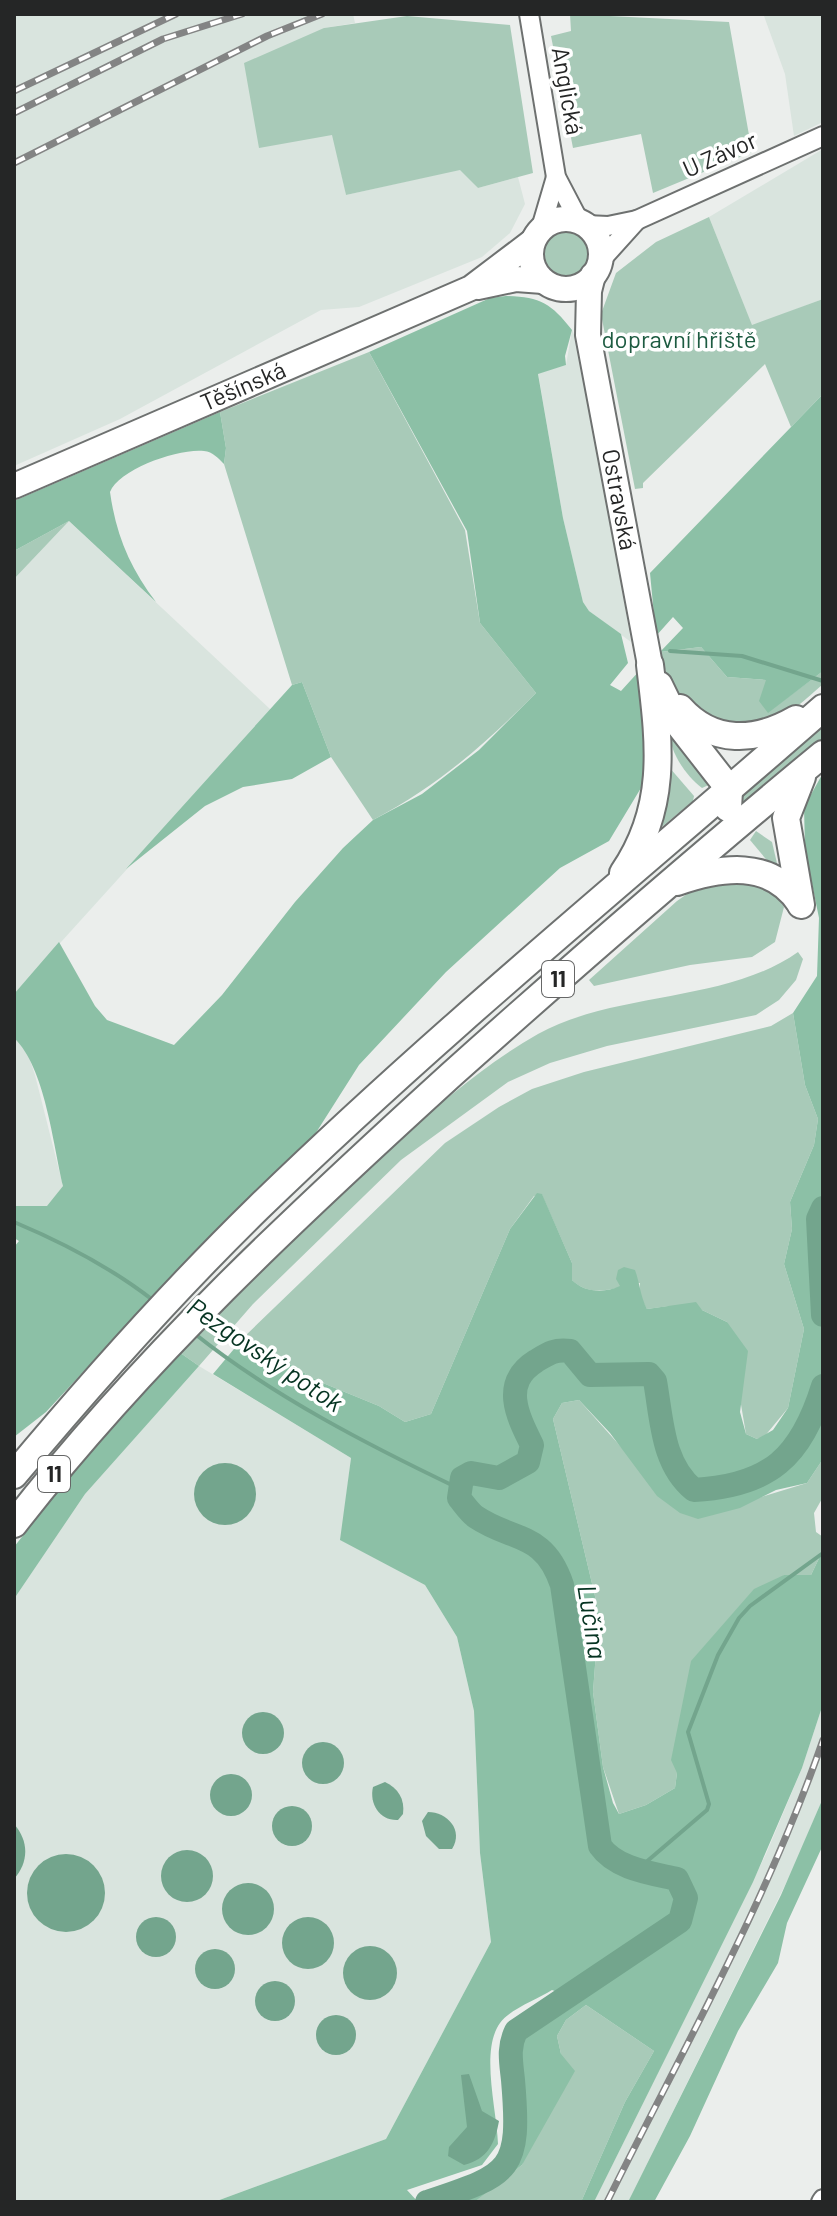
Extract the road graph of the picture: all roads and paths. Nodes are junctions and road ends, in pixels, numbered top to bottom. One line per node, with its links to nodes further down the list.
1 (529, 14): 3 (street, Anglická)
2 (823, 136): 4 (street, U Závor)
3 (556, 177): 5 (street, Anglická); 6 (street, Anglická)
4 (637, 220): 5 (street, U Závor); 7 (street, U Závor)
5 (583, 223): 6 (main road); 7 (main road)
6 (537, 235): 8 (main road); 9 (main road, Těšínská)
7 (597, 268): 8 (main road); 10 (main road, Ostravská)
8 (549, 284): 9 (main road, Těšínská); 10 (main road, Ostravská)
9 (471, 288): 11 (main road, Těšínská)
10 (588, 335): 12 (main road, Ostravská)
11 (14, 486)
12 (653, 671): 13 (highway); 15 (highway); 17 (highway)
13 (823, 705): 15 (highway, 11)
14 (823, 754): 16 (highway, 11); 16 (highway)
15 (729, 791): 16 (highway); 17 (highway, 11)
16 (666, 886): 19 (highway, 11)
17 (594, 908): 18 (highway, 11)
18 (14, 1475)
19 (14, 1524)

